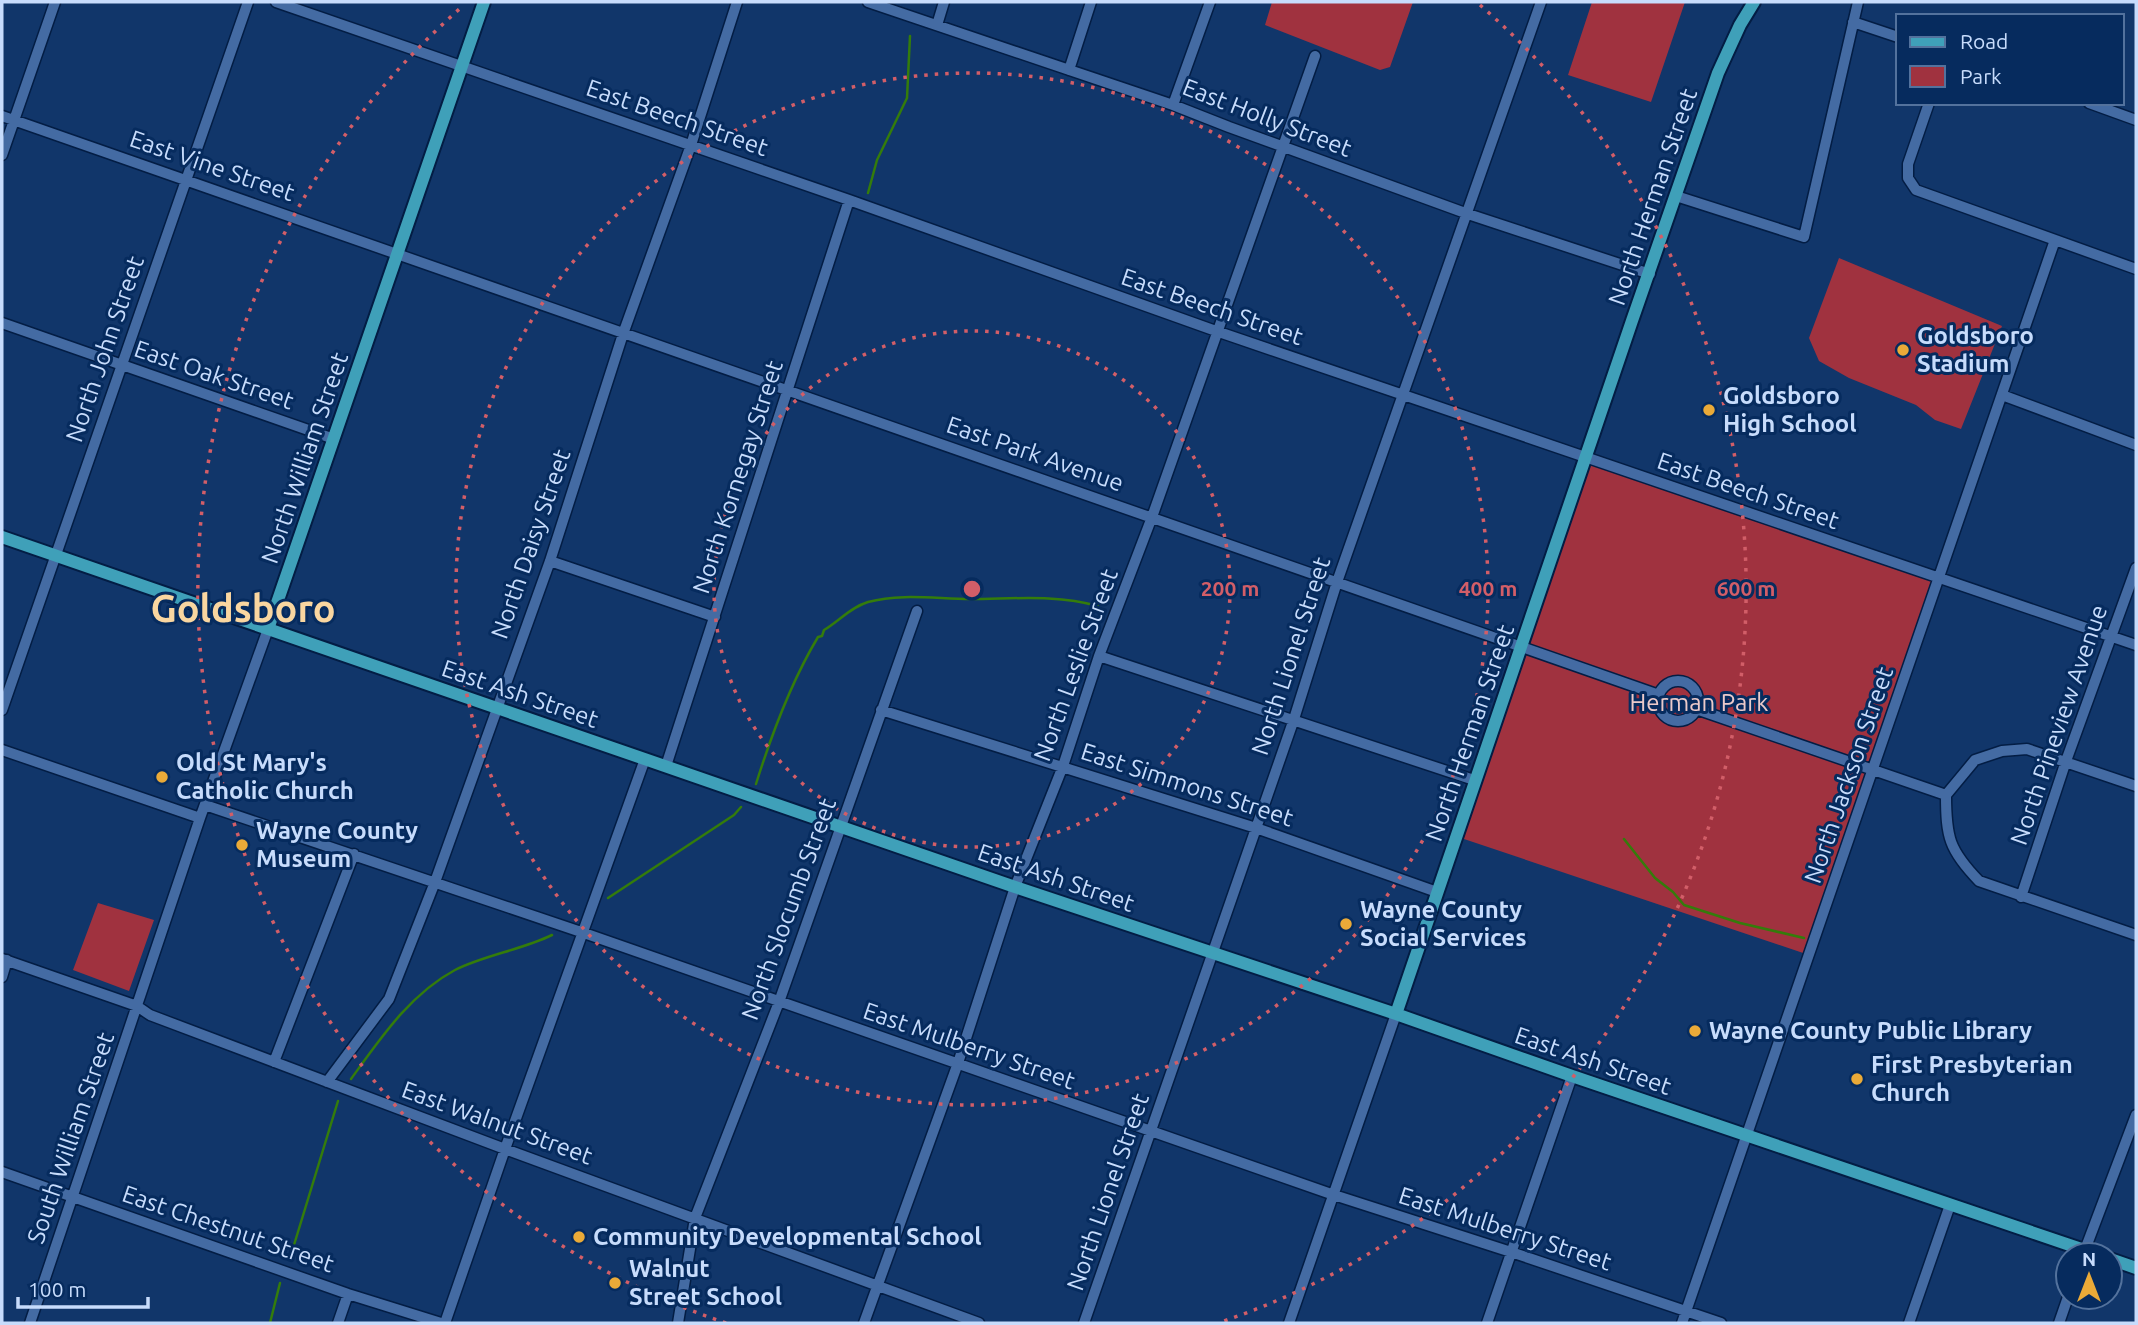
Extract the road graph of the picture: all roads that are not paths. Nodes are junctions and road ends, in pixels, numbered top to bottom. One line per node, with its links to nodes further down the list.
1 (55, 2): 23 (street)
2 (248, 2): 28 (street, North John Street)
3 (276, 2): 17 (street, East Beech Street)
4 (484, 2): 17 (main road, North William Street)
5 (737, 2): 25 (street, North Daisy Street)
6 (869, 2): 14 (street, East Holly Street)
7 (944, 2): 14 (street)
8 (1091, 2): 18 (street)
9 (1210, 2): 19 (street)
10 (1541, 2): 31 (street, North Lionel Street)
11 (1754, 2): 29 (main road, North Herman Street)
12 (1858, 2): 13 (street)
13 (1853, 22): 15 (street); 29 (street)
14 (937, 25): 18 (street, East Holly Street)
15 (1896, 36)
16 (1315, 56): 26 (street, North Leslie Street)
17 (461, 67): 25 (street, East Beech Street); 33 (main road, North William Street)
18 (1069, 70): 19 (street, East Holly Street)
19 (1173, 105): 26 (street, East Holly Street)
20 (1928, 105): 32 (street)
21 (2095, 105): 24 (street)
22 (2, 116): 23 (street, East Vine Street)
23 (14, 120): 27 (street); 28 (street, East Vine Street)
24 (2136, 120)
25 (691, 145): 30 (street, East Beech Street); 38 (street, North Daisy Street)
26 (1282, 147): 31 (street, East Holly Street); 37 (street, North Leslie Street)
27 (2, 155)
28 (187, 179): 33 (street, East Vine Street); 39 (street, North John Street)
29 (1676, 196): 35 (main road, North Herman Street)
30 (849, 200): 37 (street, East Beech Street); 40 (street, North Kornegay Street)
31 (1468, 214): 35 (street, East Holly Street); 42 (street, North Lionel Street)
32 (2055, 240): 34 (street); 41 (street, North Jackson Street)
33 (397, 253): 38 (street, East Park Avenue); 43 (main road, North William Street)
34 (2136, 269)
35 (1650, 274): 45 (main road, North Herman Street)
36 (2, 323): 39 (street, East Oak Street)
37 (1216, 331): 42 (street, East Beech Street); 46 (street, North Leslie Street)
38 (623, 334): 40 (street, East Park Avenue); 49 (street, North Daisy Street)
39 (121, 365): 43 (street, East Oak Street); 48 (street, North John Street)
40 (787, 390): 46 (street, East Park Avenue); 54 (street, North Kornegay Street)
41 (2002, 395): 44 (street); 51 (street, North Jackson Street)
42 (1403, 396): 45 (street, East Beech Street); 52 (street, North Lionel Street)
43 (334, 439): 55 (main road, North William Street)
44 (2136, 444)
45 (1585, 457): 51 (street, East Beech Street); 58 (main road, North Herman Street)
46 (1152, 517): 52 (street, East Park Avenue); 59 (street, North Leslie Street)
47 (2, 537): 48 (main road, East Ash Street)
48 (54, 556): 55 (main road, East Ash Street); 63 (street, North John Street)
49 (550, 561): 54 (street); 61 (street, North Daisy Street)
50 (2136, 568): 56 (street, North Pineview Avenue)
51 (1939, 578): 56 (street, East Beech Street); 71 (street, North Jackson Street)
52 (1337, 582): 58 (street, East Park Avenue); 65 (street, North Lionel Street)
53 (917, 611): 64 (street, North Slocumb Street)
54 (715, 617): 69 (street, North Kornegay Street)
55 (268, 629): 61 (main road, East Ash Street); 75 (street, North William Street)
56 (2112, 637): 57 (street, East Beech Street); 68 (street, North Pineview Avenue)
57 (2136, 645)
58 (1522, 646): 60 (street, East Park Avenue); 72 (main road, North Herman Street)
59 (1099, 656): 65 (street); 70 (street, North Leslie Street)
60 (1659, 695): 62 (street); 62 (street)
61 (496, 707): 67 (main road, East Ash Street); 80 (street, North Daisy Street)
62 (1696, 709): 71 (street)
63 (2, 710)
64 (881, 710): 70 (street, East Simmons Street); 77 (street, North Slocumb Street)
65 (1294, 719): 72 (street); 78 (street, North Lionel Street)
66 (2, 750): 76 (street)
67 (645, 759): 69 (main road, East Ash Street); 84 (street)
68 (2066, 761): 73 (street); 74 (street); 83 (street, North Pineview Avenue)
69 (666, 766): 77 (main road, East Ash Street)
70 (1062, 766): 78 (street, East Simmons Street); 81 (street, North Leslie Street)
71 (1873, 768): 74 (street); 98 (street, North Jackson Street)
72 (1474, 779): 82 (main road, North Herman Street)
73 (2136, 786)
74 (1946, 794): 83 (street)
75 (205, 805): 76 (street, North William Street); 79 (street, East Mulberry Street)
76 (200, 818): 90 (street, North William Street)
77 (841, 826): 81 (main road, East Ash Street); 89 (street, North Slocumb Street)
78 (1256, 828): 82 (street, East Simmons Street); 86 (street, North Lionel Street)
79 (354, 854): 80 (street, East Mulberry Street); 92 (street)
80 (435, 882): 84 (street, East Mulberry Street); 95 (street, North Daisy Street)
81 (1015, 887): 86 (main road, East Ash Street); 93 (street, North Leslie Street)
82 (1437, 892): 91 (main road, North Herman Street)
83 (2021, 897): 85 (street)
84 (584, 933): 89 (street, East Mulberry Street); 99 (street)
85 (2136, 935)
86 (1213, 954): 91 (main road, East Ash Street); 97 (street, North Lionel Street)
87 (4, 959): 88 (street); 90 (street, East Walnut Street)
88 (2, 977)
89 (779, 1002): 93 (street, East Mulberry Street); 104 (street, North Slocumb Street)
90 (137, 1006): 92 (street, East Walnut Street); 102 (street, South William Street)
91 (1396, 1014): 94 (main road, East Ash Street); 101 (street, North Herman Street)
92 (274, 1062): 95 (street, East Walnut Street)
93 (958, 1063): 97 (street, East Mulberry Street); 108 (street, North Leslie Street)
94 (1572, 1076): 98 (main road, East Ash Street); 107 (street)
95 (327, 1082): 99 (street, East Walnut Street)
96 (2136, 1115): 106 (street)
97 (1150, 1132): 101 (street, East Mulberry Street); 117 (street, North Lionel Street)
98 (1746, 1136): 103 (main road, East Ash Street); 110 (street, North Jackson Street)
99 (505, 1149): 104 (street, East Walnut Street); 113 (street)
100 (2, 1172): 102 (street, East Chestnut Street)
101 (1334, 1195): 107 (street, East Mulberry Street); 118 (street, North Herman Street)
102 (74, 1197): 109 (street, East Chestnut Street); 111 (street, South William Street)
103 (1950, 1205): 105 (main road, East Ash Street); 122 (street)
104 (695, 1219): 108 (street, East Walnut Street); 114 (street, North Slocumb Street)
105 (2054, 1241)
106 (2088, 1241)
107 (1511, 1252): 110 (street, East Mulberry Street); 119 (street)
108 (876, 1287): 115 (street, North Leslie Street); 116 (street, East Walnut Street)
109 (348, 1294): 112 (street); 113 (street, East Chestnut Street)
110 (1686, 1311): 120 (street, North Jackson Street); 121 (street, East Mulberry Street)
111 (30, 1323)
112 (338, 1323)
113 (443, 1323)
114 (678, 1323)
115 (864, 1323)
116 (979, 1323)
117 (1084, 1323)
118 (1289, 1323)
119 (1487, 1323)
120 (1682, 1323)
121 (1721, 1323)
122 (1909, 1323)

